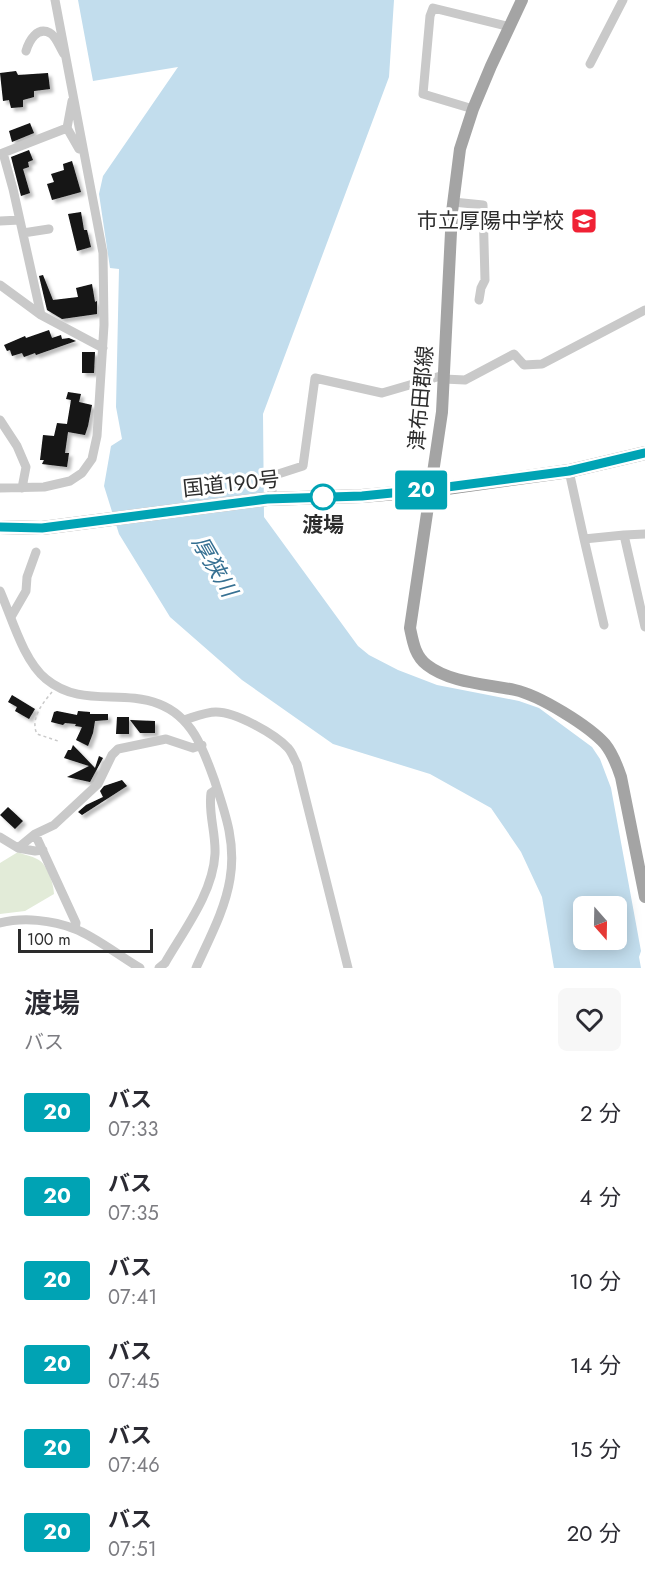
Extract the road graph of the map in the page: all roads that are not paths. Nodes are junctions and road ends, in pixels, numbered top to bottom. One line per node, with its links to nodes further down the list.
1 (55, 0): 6 (street)
2 (522, 0): 4 (main road, 津布田郡線)
3 (624, 0): 7 (street)
4 (510, 27): 9 (main road, 津布田郡線); 9 (street)
5 (26, 51): 6 (street)
6 (67, 58): 8 (street)
7 (590, 64)
8 (73, 100): 10 (street); 12 (street)
9 (473, 109): 13 (main road, 津布田郡線)
10 (67, 128): 11 (street); 12 (street)
11 (2, 154): 14 (street)
12 (84, 156): 22 (street)
13 (453, 202): 19 (street); 23 (main road, 津布田郡線)
14 (20, 220): 15 (street); 17 (street)
15 (0, 221)
16 (49, 228): 17 (street)
17 (23, 233): 21 (street)
18 (0, 285): 21 (street)
19 (479, 300)
20 (645, 310): 23 (street)
21 (41, 315): 22 (street)
22 (102, 348): 28 (street)
23 (444, 377): 29 (main road, 津布田郡線); 30 (street)
24 (0, 420): 28 (street)
25 (645, 453): 26 (highway, 国道190号)
26 (569, 471): 29 (highway, 国道190号); 34 (street)
27 (0, 488): 28 (street)
28 (22, 488)
29 (432, 489): 30 (highway, 国道190号); 47 (main road, 津布田郡線)
30 (270, 499): 31 (highway, 国道190号)
31 (0, 527)
32 (645, 534): 33 (street)
33 (624, 535): 34 (street); 39 (street)
34 (584, 539): 38 (street)
35 (36, 552): 37 (street)
36 (1, 594): 37 (street)
37 (11, 616): 40 (street)
38 (604, 625)
39 (645, 627)
40 (184, 720): 41 (street); 53 (street)
41 (202, 745): 42 (street); 43 (street)
42 (217, 789): 51 (street); 52 (street)
43 (35, 834): 45 (street); 46 (street)
44 (0, 837): 45 (street)
45 (18, 848): 46 (street)
46 (43, 850): 49 (street)
47 (645, 897)
48 (0, 923): 49 (street)
49 (75, 929): 50 (street)
50 (140, 968)
51 (159, 968)
52 (196, 968)
53 (348, 968)

